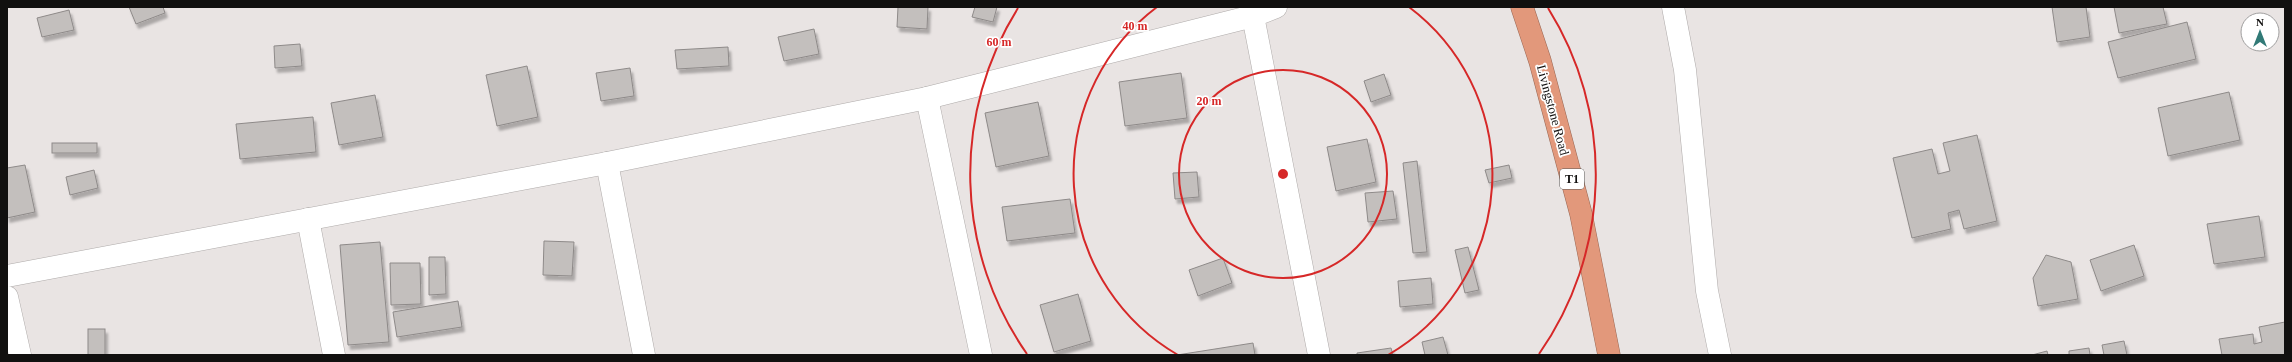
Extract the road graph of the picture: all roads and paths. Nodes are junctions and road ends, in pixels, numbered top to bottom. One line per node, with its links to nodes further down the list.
1 (1276, 7): 4 (street)
2 (1522, 7): 15 (highway, Livingstone Road / T1)
3 (1673, 7): 16 (street)
4 (1252, 12): 5 (street); 14 (street)
5 (927, 98): 6 (street); 13 (street)
6 (607, 163): 7 (street); 12 (street)
7 (308, 219): 8 (street); 11 (street)
8 (7, 276)
9 (7, 297): 10 (street)
10 (20, 355)
11 (334, 355)
12 (644, 355)
13 (981, 355)
14 (1318, 355)
15 (1609, 355)
16 (1720, 355)

